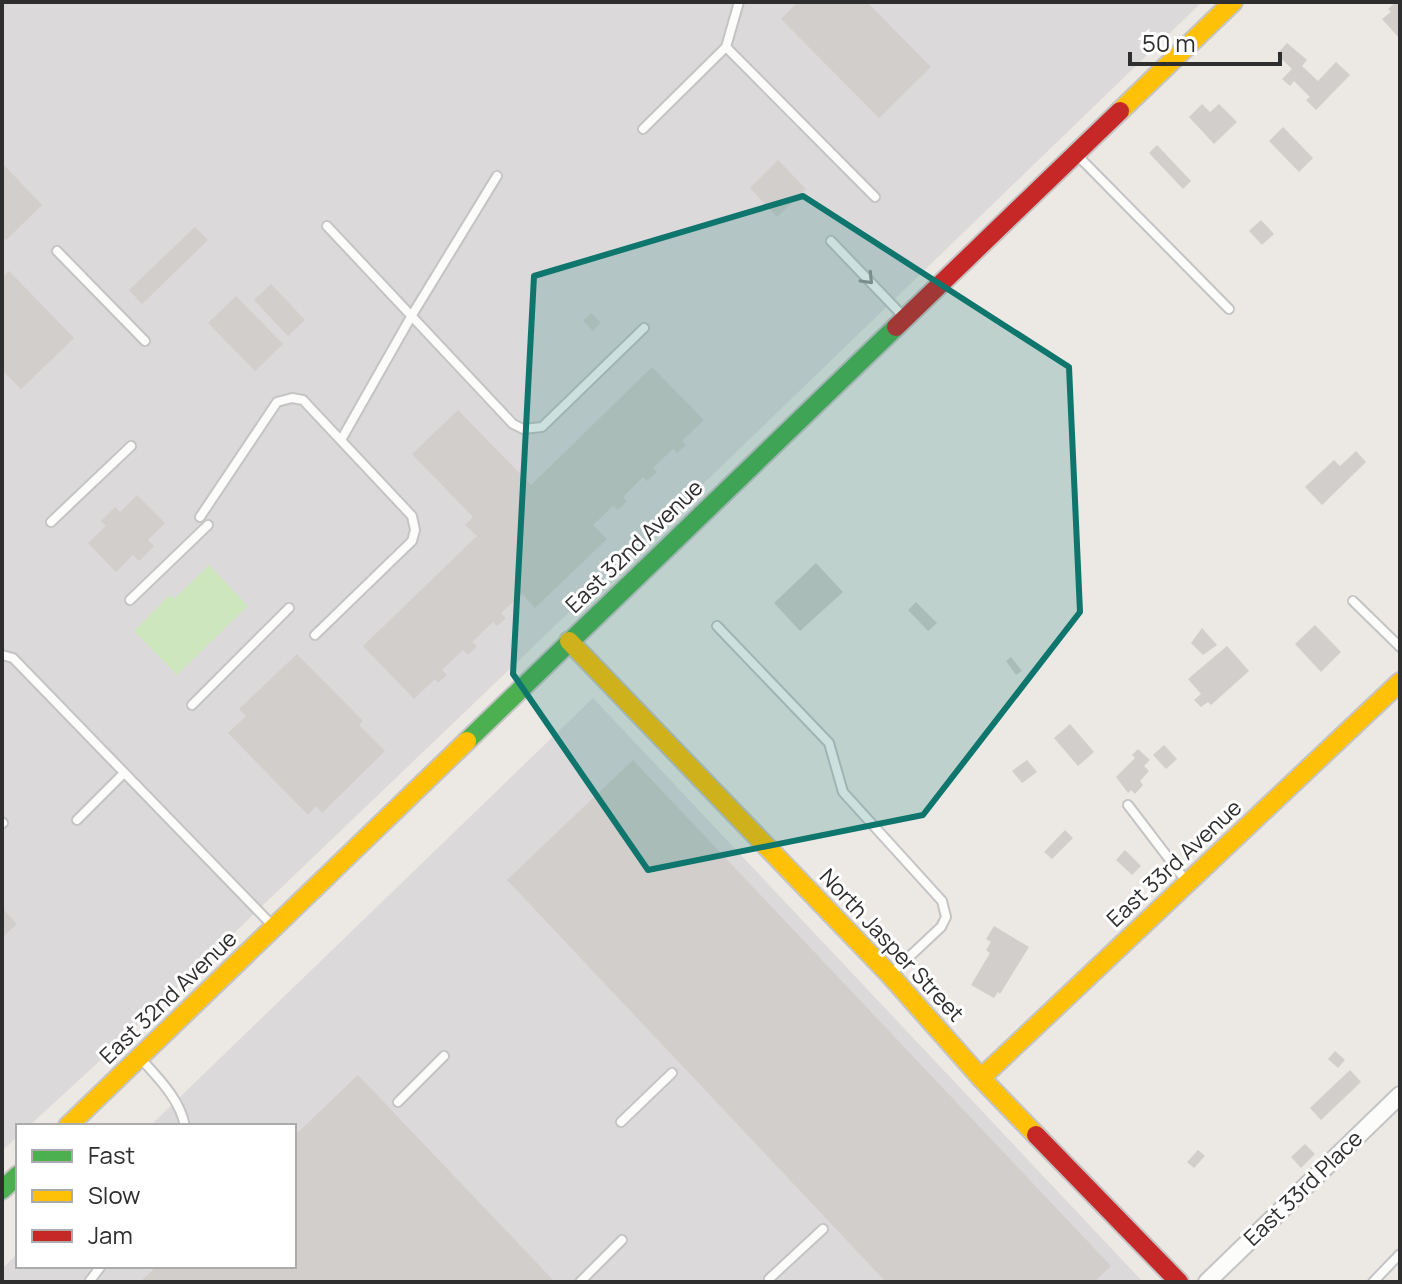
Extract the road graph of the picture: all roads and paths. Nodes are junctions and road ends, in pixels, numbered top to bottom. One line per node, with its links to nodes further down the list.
1 (739, 2): 3 (lane)
2 (1233, 2): 5 (street, East 32nd Avenue)
3 (726, 47): 4 (lane); 7 (lane)
4 (643, 129)
5 (1075, 154): 11 (lane); 13 (street, East 32nd Avenue)
6 (497, 176): 12 (lane)
7 (875, 197)
8 (327, 226): 12 (lane)
9 (831, 241): 13 (lane, one-way to 13)
10 (57, 251): 15 (lane)
11 (1229, 309)
12 (412, 315): 14 (lane); 16 (lane)
13 (906, 318): 26 (street, East 32nd Avenue)
14 (644, 328)
15 (145, 341)
16 (341, 440): 18 (lane); 25 (lane)
17 (131, 446): 19 (lane)
18 (200, 517)
19 (51, 522)
20 (208, 525): 21 (lane)
21 (130, 600)
22 (1353, 601): 27 (lane)
23 (289, 608): 30 (lane)
24 (717, 626): 36 (lane)
25 (315, 635)
26 (569, 641): 35 (street, East 32nd Avenue); 36 (street, North Jasper Street)
27 (1400, 647)
28 (2, 655): 31 (lane)
29 (1400, 682): 34 (street, East 33rd Avenue)
30 (192, 705)
31 (124, 773): 33 (lane); 35 (lane)
32 (1128, 805): 34 (lane)
33 (77, 820)
34 (1187, 883): 40 (street, East 33rd Avenue)
35 (274, 928): 38 (street, East 32nd Avenue)
36 (890, 975): 40 (street, North Jasper Street)
37 (444, 1056): 42 (lane)
38 (139, 1057): 44 (street, East 32nd Avenue); 45 (lane)
39 (672, 1073): 43 (lane)
40 (981, 1078): 51 (street, North Jasper Street)
41 (1400, 1095): 52 (street, East 33rd Place)
42 (398, 1102)
43 (621, 1122)
44 (70, 1124)
45 (185, 1124)
46 (823, 1229): 49 (lane)
47 (622, 1240): 50 (lane)
48 (1400, 1254): 53 (lane)
49 (769, 1279)
50 (580, 1282)
51 (1179, 1282)
52 (1207, 1282)
53 (1373, 1282)

